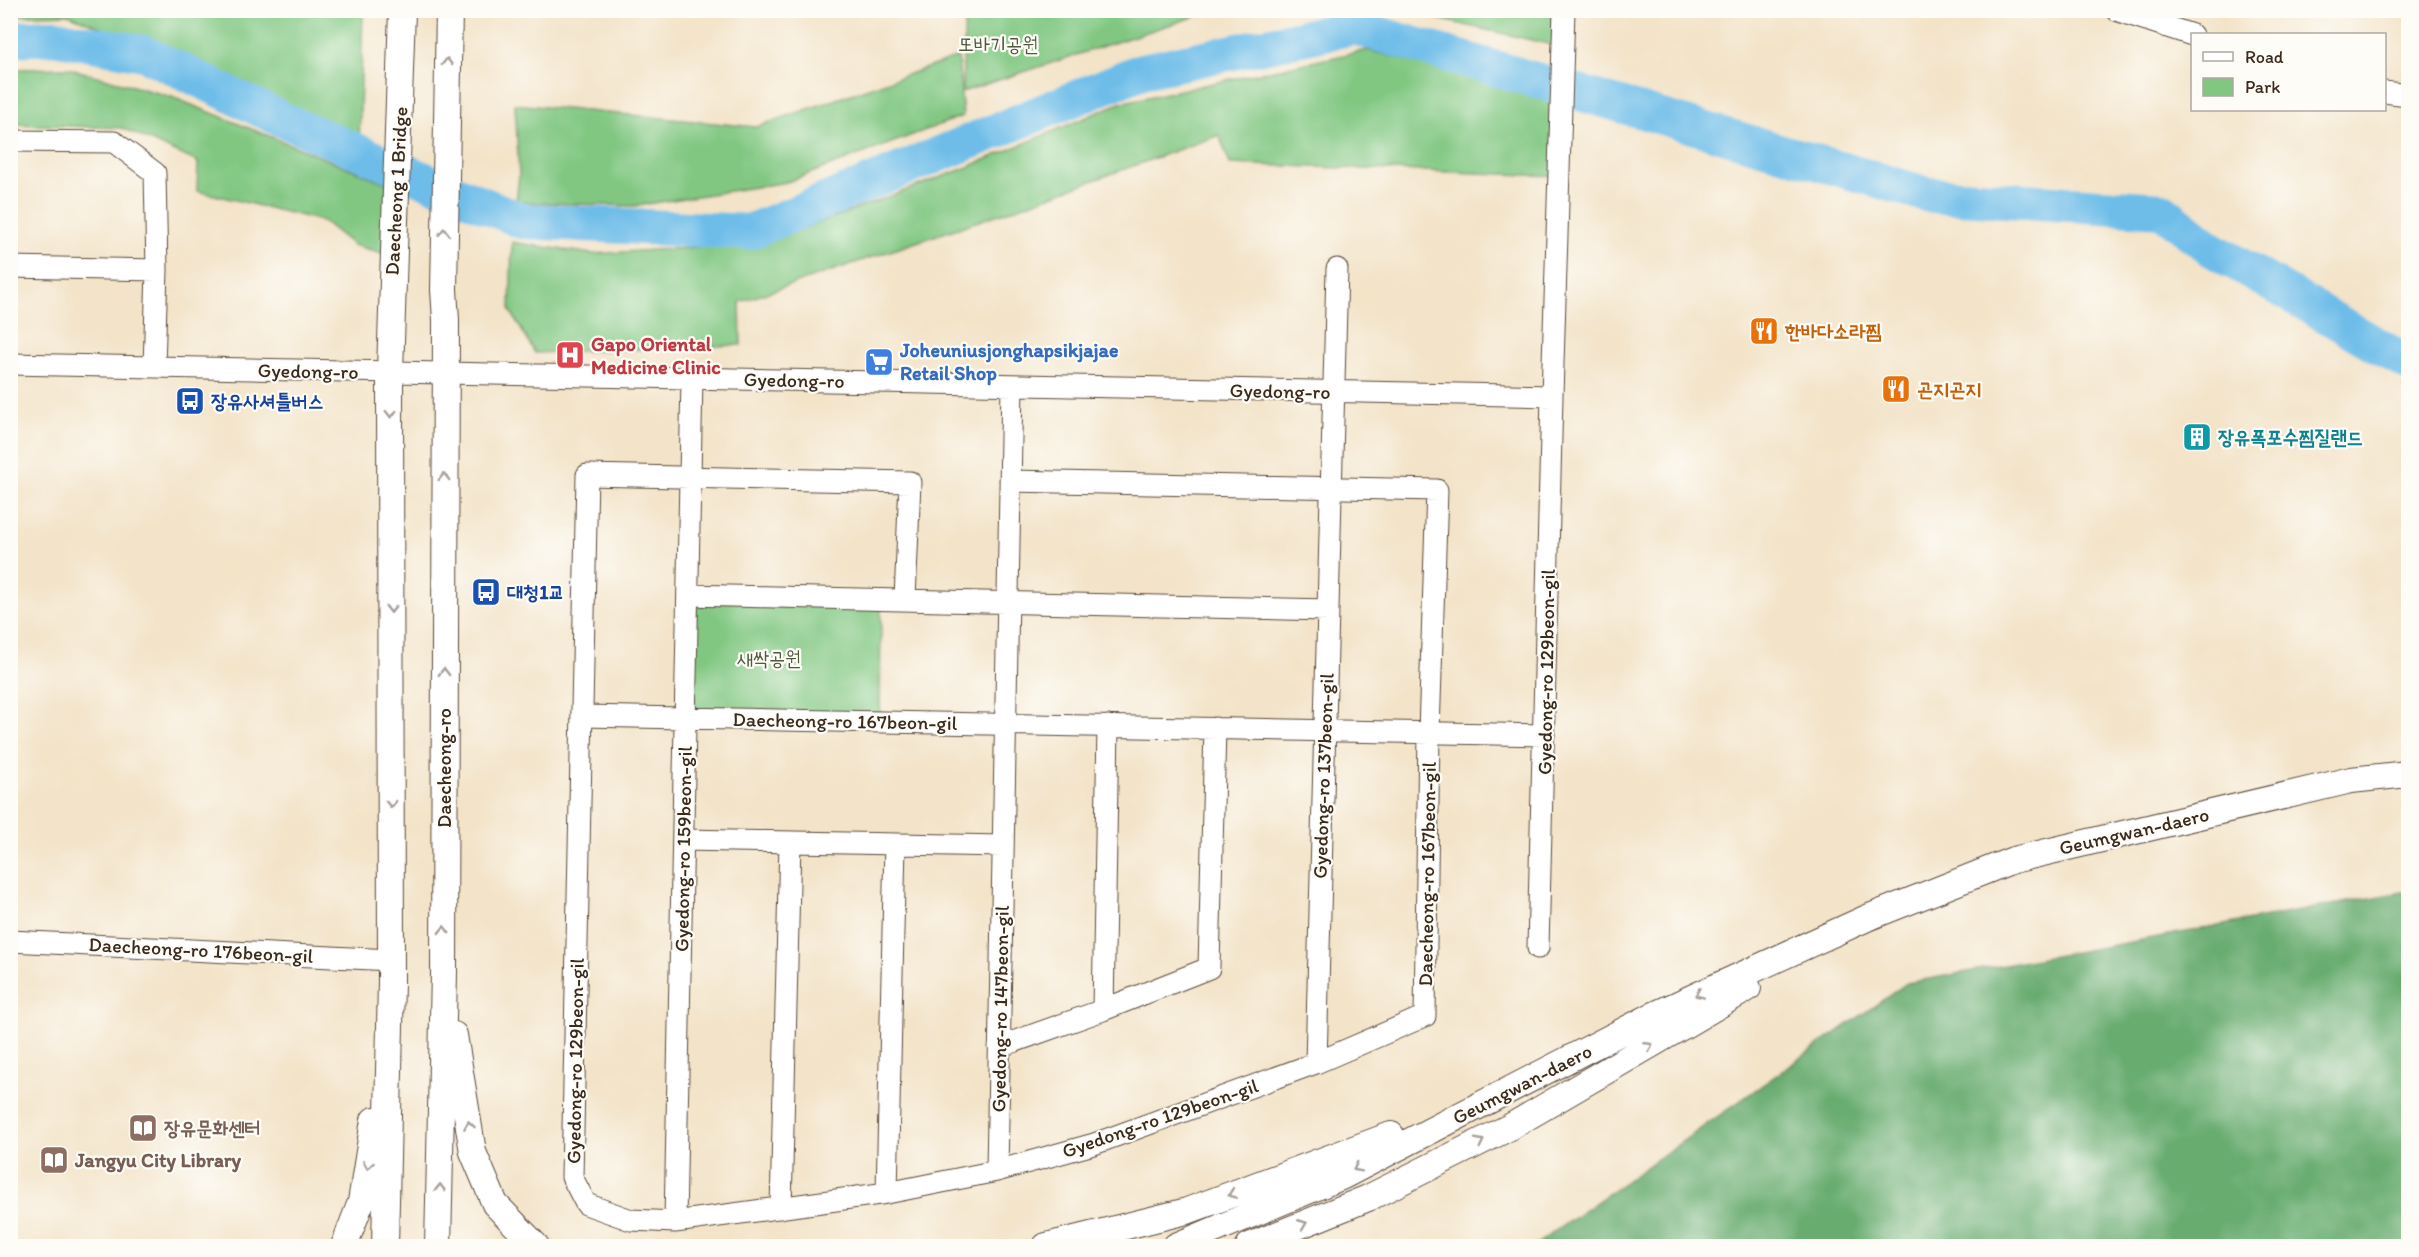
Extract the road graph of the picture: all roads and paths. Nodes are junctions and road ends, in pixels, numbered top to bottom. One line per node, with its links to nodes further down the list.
1 (402, 10): 14 (main road, Daecheong 1 Bridge)
2 (448, 10): 15 (main road, Daecheong-ro, one-way to 2)
3 (1564, 10): 19 (street)
4 (2116, 10): 5 (street)
5 (2191, 34)
6 (2386, 92): 7 (street)
7 (2409, 95)
8 (10, 141): 11 (street)
9 (10, 267): 11 (street)
10 (1337, 269): 18 (street, Gyedong-ro 137beon-gil)
11 (157, 270): 13 (street)
12 (10, 364): 13 (street, Gyedong-ro)
13 (154, 367): 14 (street, Gyedong-ro)
14 (390, 372): 15 (street, Gyedong-ro); 43 (main road, one-way to 43)
15 (445, 373): 16 (street, Gyedong-ro); 44 (main road, Daecheong-ro, one-way to 15)
16 (692, 378): 17 (street, Gyedong-ro); 20 (street, Gyedong-ro 159beon-gil)
17 (1012, 385): 18 (street, Gyedong-ro); 21 (street, Gyedong-ro 147beon-gil)
18 (1334, 392): 19 (street, Gyedong-ro); 22 (street, Gyedong-ro 137beon-gil)
19 (1552, 396): 34 (street, Gyedong-ro 129beon-gil)
20 (691, 477): 23 (street, Gyedong-ro 159beon-gil); 24 (street); 27 (street)
21 (1010, 481): 22 (street); 25 (street, Gyedong-ro 147beon-gil)
22 (1331, 489): 26 (street, Gyedong-ro 137beon-gil); 33 (street)
23 (688, 595): 24 (street); 28 (street, Gyedong-ro 159beon-gil)
24 (905, 599): 25 (street)
25 (1008, 602): 26 (street); 29 (street, Gyedong-ro 147beon-gil)
26 (1328, 610): 32 (street, Gyedong-ro 137beon-gil)
27 (582, 716): 28 (street, Daecheong-ro 167beon-gil); 53 (street, Gyedong-ro 129beon-gil)
28 (685, 718): 29 (street, Daecheong-ro 167beon-gil); 36 (street, Gyedong-ro 159beon-gil)
29 (1005, 724): 30 (street, Daecheong-ro 167beon-gil); 39 (street, Gyedong-ro 147beon-gil)
30 (1108, 726): 31 (street, Daecheong-ro 167beon-gil); 45 (street)
31 (1215, 728): 32 (street, Daecheong-ro 167beon-gil); 45 (street)
32 (1325, 730): 33 (street, Daecheong-ro 167beon-gil); 48 (street, Gyedong-ro 137beon-gil)
33 (1429, 732): 34 (street, Daecheong-ro 167beon-gil); 46 (street, Daecheong-ro 167beon-gil)
34 (1544, 735): 42 (street, Gyedong-ro 129beon-gil)
35 (2409, 774): 40 (main road, Geumgwan-daero)
36 (683, 840): 37 (street); 53 (street, Gyedong-ro 159beon-gil)
37 (790, 842): 38 (street); 52 (street)
38 (895, 844): 39 (street); 51 (street)
39 (1003, 846): 47 (street, Gyedong-ro 147beon-gil)
40 (1867, 918): 49 (main road, Geumgwan-daero, one-way to 49); 60 (main road, Geumgwan-daero, one-way to 40)
41 (10, 941): 43 (street, Daecheong-ro 176beon-gil)
42 (1538, 948)
43 (391, 971): 54 (main road, one-way to 54); 55 (main road)
44 (444, 973): 56 (main road, Daecheong-ro, one-way to 44); 57 (main road, one-way to 44)
45 (1104, 1010): 47 (street)
46 (1425, 1016): 48 (street, Gyedong-ro 129beon-gil)
47 (999, 1047): 50 (street, Gyedong-ro 147beon-gil)
48 (1316, 1063): 50 (street, Gyedong-ro 129beon-gil)
49 (1504, 1094): 58 (main road, one-way to 58); 59 (main road, Geumgwan-daero, one-way to 59)
50 (997, 1171): 51 (street, Gyedong-ro 129beon-gil)
51 (887, 1193): 52 (street, Gyedong-ro 129beon-gil)
52 (782, 1208): 53 (street, Gyedong-ro 129beon-gil)
53 (675, 1222)
54 (344, 1246)
55 (385, 1246)
56 (438, 1246)
57 (536, 1246)
58 (1046, 1246)
59 (1176, 1246)
60 (1249, 1246)

